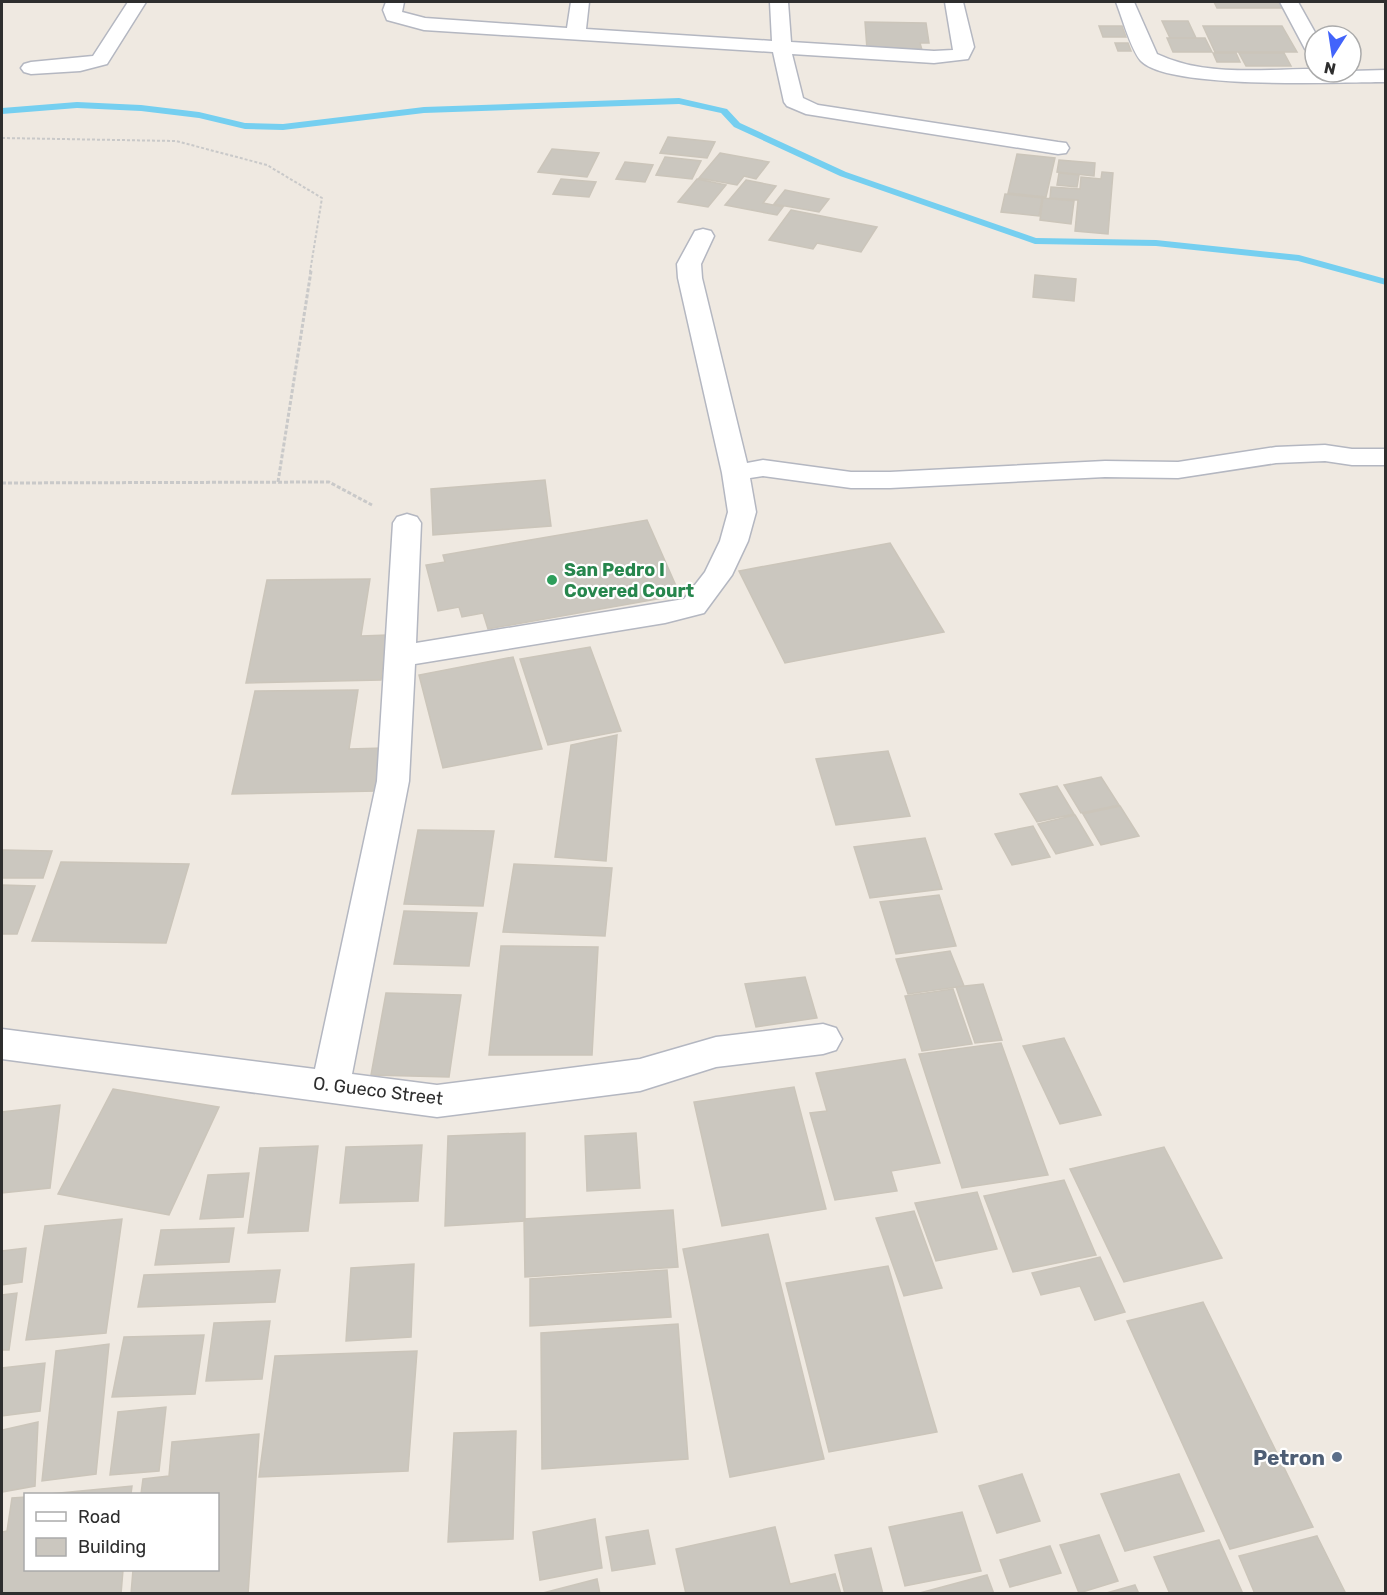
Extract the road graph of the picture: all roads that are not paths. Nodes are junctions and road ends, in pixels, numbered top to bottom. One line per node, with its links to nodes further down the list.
1 (137, 2): 11 (street)
2 (395, 2): 9 (street)
3 (580, 2): 9 (street)
4 (779, 2): 10 (street)
5 (954, 2): 10 (street)
6 (1125, 2): 12 (street)
7 (1290, 2): 8 (street)
8 (1303, 27)
9 (576, 35): 10 (street)
10 (781, 47): 15 (street)
11 (31, 68)
12 (1303, 75)
13 (1363, 76): 14 (street)
14 (1386, 76)
15 (1058, 148)
16 (703, 237): 18 (street)
17 (1386, 457): 18 (street)
18 (736, 474): 20 (street)
19 (407, 523): 20 (street)
20 (399, 656): 23 (street)
21 (823, 1039): 23 (street, O. Gueco Street)
22 (2, 1044): 23 (street, O. Gueco Street)
23 (331, 1086)

